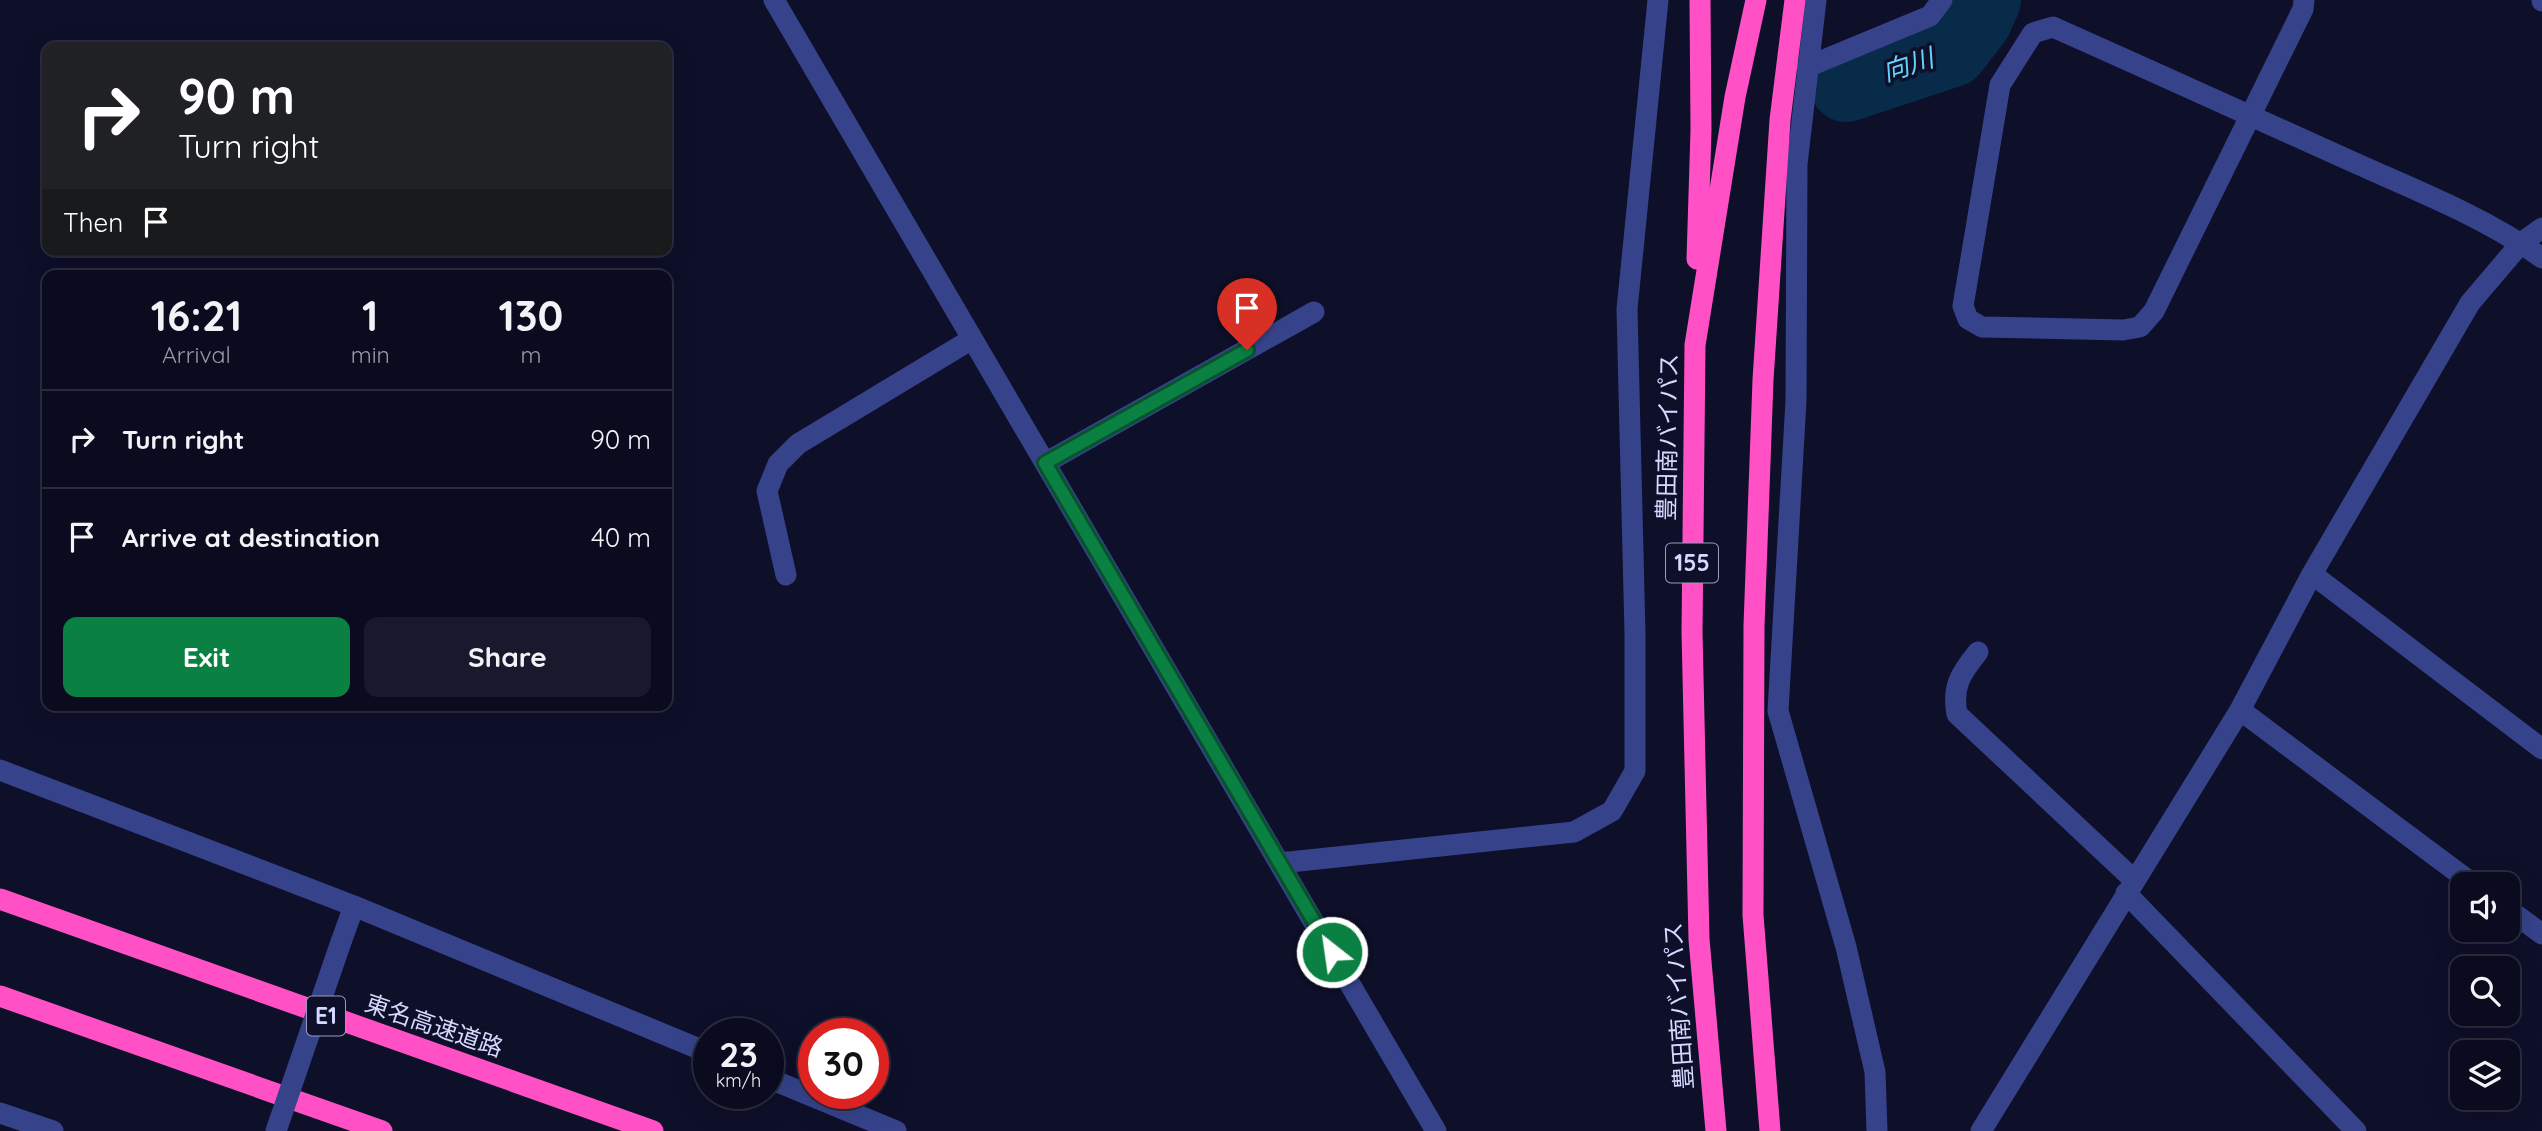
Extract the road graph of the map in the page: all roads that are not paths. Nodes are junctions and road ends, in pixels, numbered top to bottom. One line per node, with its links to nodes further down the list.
1 (774, 0): 15 (street)
2 (1658, 0): 24 (street)
3 (1700, 0): 16 (highway, 155)
4 (1756, 0): 16 (highway, 豊田南バイパス / 155)
5 (1795, 0): 42 (highway)
6 (1816, 0): 9 (street)
7 (1941, 0): 9 (street)
8 (2304, 0): 10 (street)
9 (1807, 67): 43 (street)
10 (2250, 115): 10 (street); 12 (street)
11 (2542, 228): 12 (street)
12 (2521, 243): 13 (street); 18 (street)
13 (2542, 258)
14 (1314, 312): 17 (street)
15 (972, 339): 17 (street); 19 (street)
16 (1695, 345): 41 (highway, 豊田南バイパス / 155)
17 (1045, 463): 24 (street)
18 (2312, 574): 21 (street); 22 (street)
19 (786, 575)
20 (1978, 652): 26 (street)
21 (2240, 710): 25 (street); 26 (street)
22 (2542, 749)
23 (0, 770): 28 (street)
24 (1280, 863): 40 (street)
25 (2457, 872)
26 (2130, 887): 44 (street); 45 (street)
27 (0, 900): 38 (highway, 東名高速道路 / E1)
28 (354, 906): 32 (street); 36 (street, bridge)
29 (2520, 918): 30 (street)
30 (2542, 934)
31 (0, 996): 37 (highway)
32 (693, 1046)
33 (784, 1085): 39 (street)
34 (0, 1114): 35 (street)
35 (53, 1131)
36 (276, 1131)
37 (382, 1131)
38 (653, 1131)
39 (896, 1131)
40 (1436, 1131)
41 (1716, 1131)
42 (1770, 1131)
43 (1877, 1131)
44 (1981, 1131)
45 (2356, 1131)

